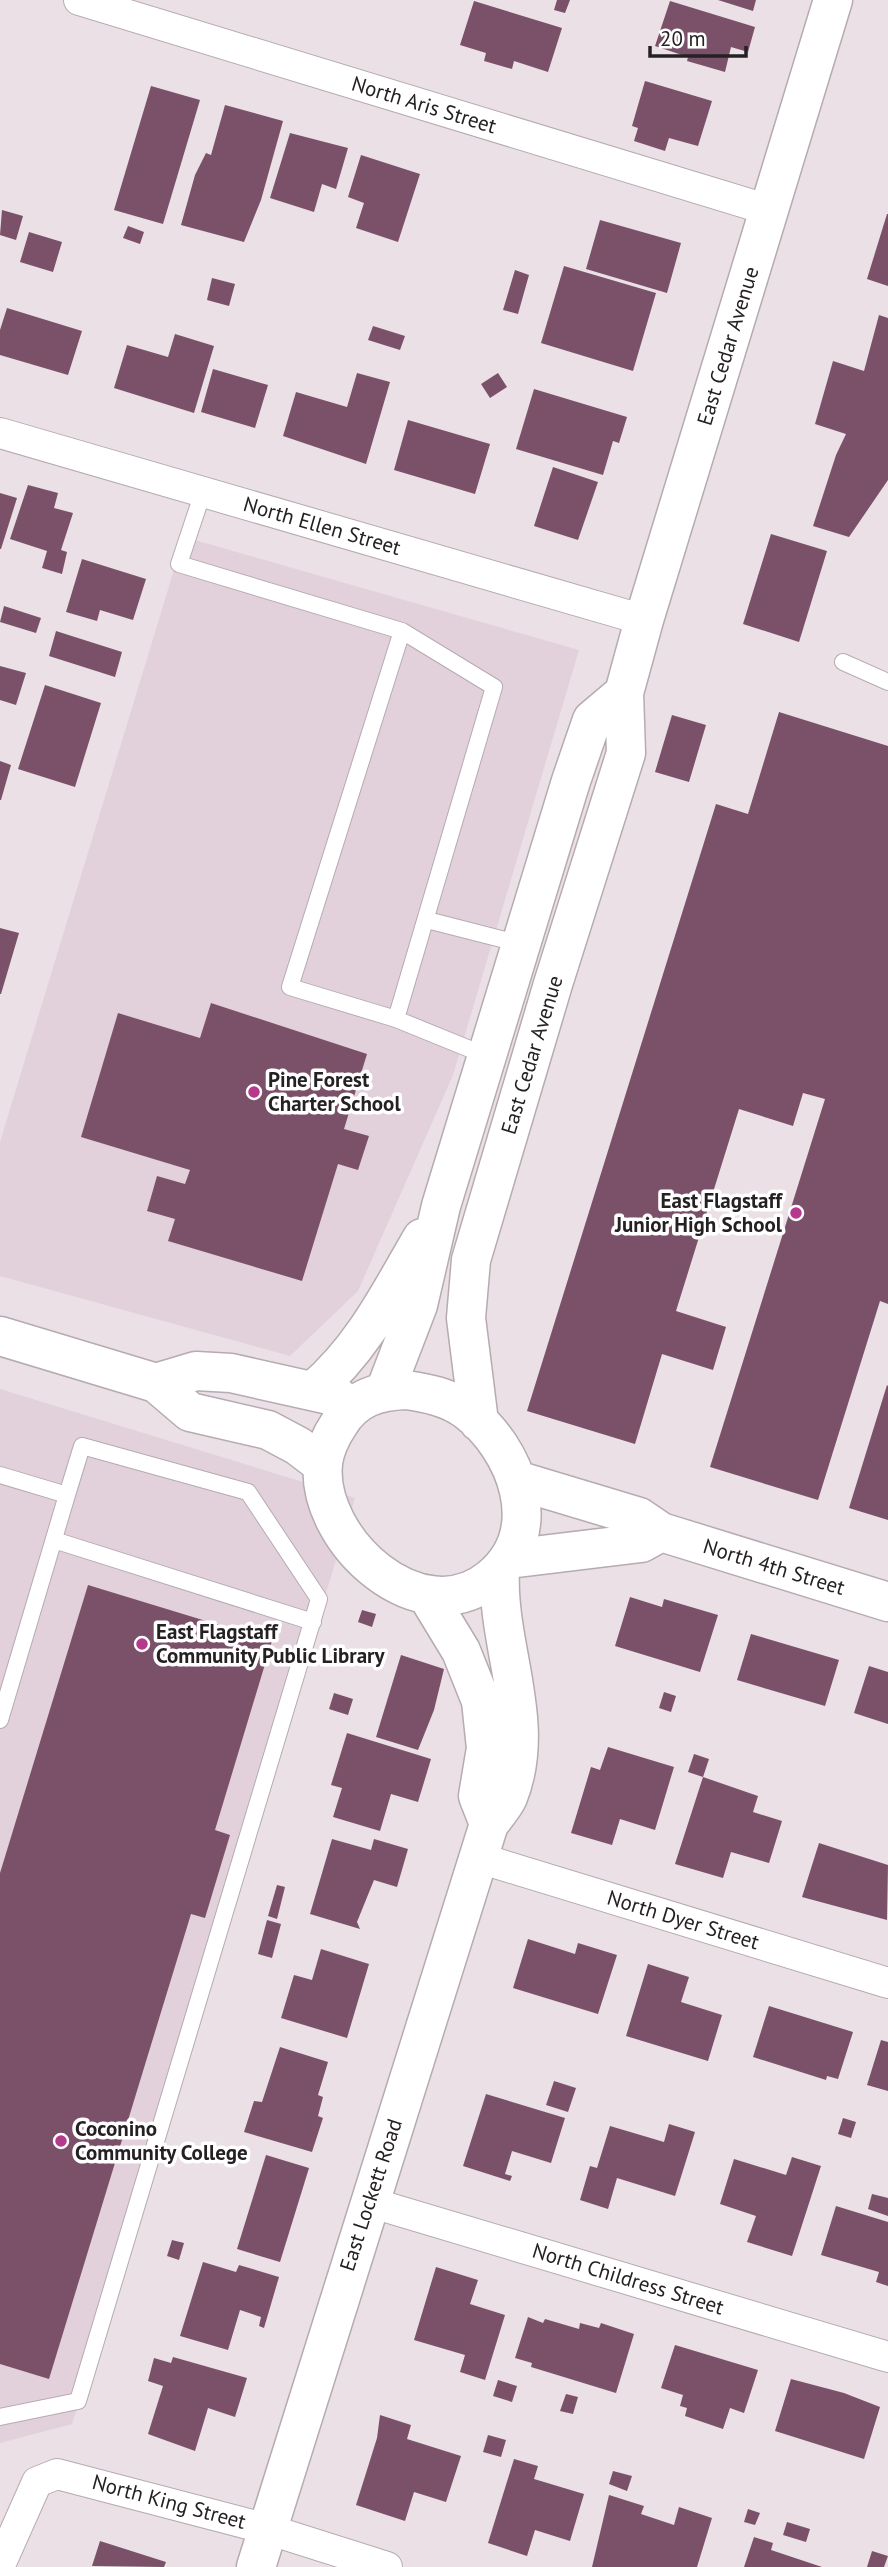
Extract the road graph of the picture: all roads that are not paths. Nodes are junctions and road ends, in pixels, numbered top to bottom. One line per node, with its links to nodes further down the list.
1 (79, 0): 3 (street, North Aris Street)
2 (833, 0): 3 (main road, East Cedar Avenue)
3 (769, 210): 6 (main road, East Cedar Avenue)
4 (0, 433): 5 (street, North Ellen Street)
5 (203, 492): 6 (street, North Ellen Street); 7 (lane)
6 (644, 620): 10 (main road, East Cedar Avenue)
7 (402, 631): 11 (lane); 13 (lane)
8 (843, 662): 9 (lane)
9 (888, 682)
10 (624, 692): 12 (main road, East Cedar Avenue); 20 (main road, East Cedar Avenue)
11 (427, 920): 12 (lane); 13 (lane)
12 (521, 944): 14 (main road, East Cedar Avenue)
13 (396, 1019): 14 (lane)
14 (487, 1056): 15 (main road, East Cedar Avenue)
15 (441, 1206): 18 (main road); 19 (main road, East Cedar Avenue)
16 (0, 1336): 17 (main road)
17 (156, 1383): 18 (main road); 21 (main road)
18 (314, 1390): 19 (main road)
19 (372, 1397): 20 (main road); 21 (main road)
20 (479, 1422): 23 (main road)
21 (323, 1465): 28 (main road)
22 (0, 1475): 24 (lane)
23 (516, 1480): 25 (main road, North 4th Street); 27 (main road)
24 (67, 1495): 26 (lane); 30 (lane)
25 (661, 1532): 27 (main road); 29 (main road, North 4th Street)
26 (54, 1540): 30 (lane); 31 (lane)
27 (504, 1565): 28 (main road); 32 (main road, East Lockett Road)
28 (427, 1595): 32 (main road)
29 (888, 1602)
30 (313, 1622): 36 (lane)
31 (0, 1720)
32 (484, 1841): 33 (street, North Dyer Street); 34 (main road, East Lockett Road)
33 (888, 1983)
34 (369, 2202): 35 (street, North Childress Street); 37 (main road, East Lockett Road)
35 (888, 2357)
36 (0, 2417)
37 (267, 2529): 38 (street, North King Street); 39 (main road, East Lockett Road); 40 (street, North King Street)
38 (0, 2565)
39 (256, 2567)
40 (387, 2567)

